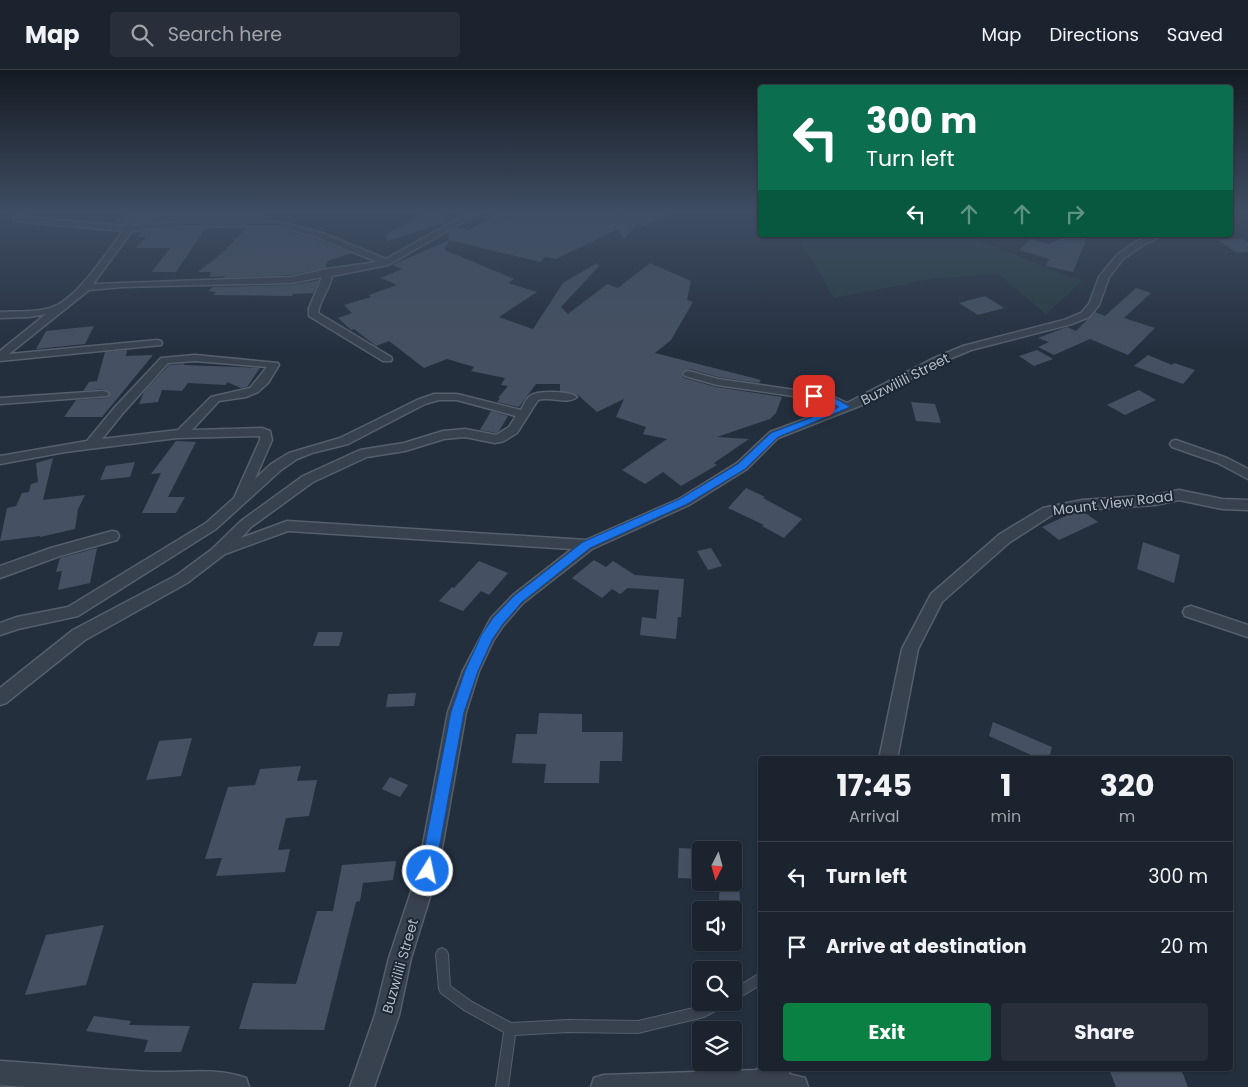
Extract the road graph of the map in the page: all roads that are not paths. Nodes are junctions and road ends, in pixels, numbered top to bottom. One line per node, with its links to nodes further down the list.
1 (106, 258): 7 (street)
2 (376, 258): 5 (street)
3 (394, 258): 5 (street)
4 (1119, 258): 17 (street, Buzwilili Street)
5 (385, 262): 6 (street)
6 (327, 272): 7 (street); 12 (street)
7 (86, 287): 8 (street)
8 (58, 309): 9 (street); 11 (street)
9 (2, 316)
10 (157, 343): 11 (street)
11 (0, 357)
12 (387, 360)
13 (689, 374): 17 (street)
14 (103, 394): 16 (street)
15 (571, 397): 18 (street)
16 (0, 401)
17 (846, 407): 27 (street, Buzwilili Street)
18 (524, 414): 24 (street); 28 (street)
19 (181, 434): 21 (street); 21 (street); 24 (street)
20 (1176, 444): 23 (street)
21 (91, 445): 22 (street)
22 (0, 460)
23 (1248, 475)
24 (239, 500): 31 (street)
25 (1248, 505): 34 (street, Mount View Road)
26 (112, 536): 29 (street)
27 (587, 545): 28 (street); 44 (street, Buzwilili Street)
28 (216, 554): 33 (street)
29 (0, 572)
30 (1191, 612): 32 (street)
31 (0, 629)
32 (1248, 631)
33 (0, 698)
34 (889, 756)
35 (442, 954): 39 (lane)
36 (758, 980): 37 (lane)
37 (742, 990)
38 (704, 1011): 39 (lane)
39 (510, 1029): 45 (lane)
40 (0, 1073): 42 (street)
41 (769, 1075): 46 (street); 47 (street)
42 (198, 1085): 43 (street)
43 (236, 1087)
44 (362, 1087)
45 (502, 1087)
46 (603, 1087)
47 (796, 1087)

